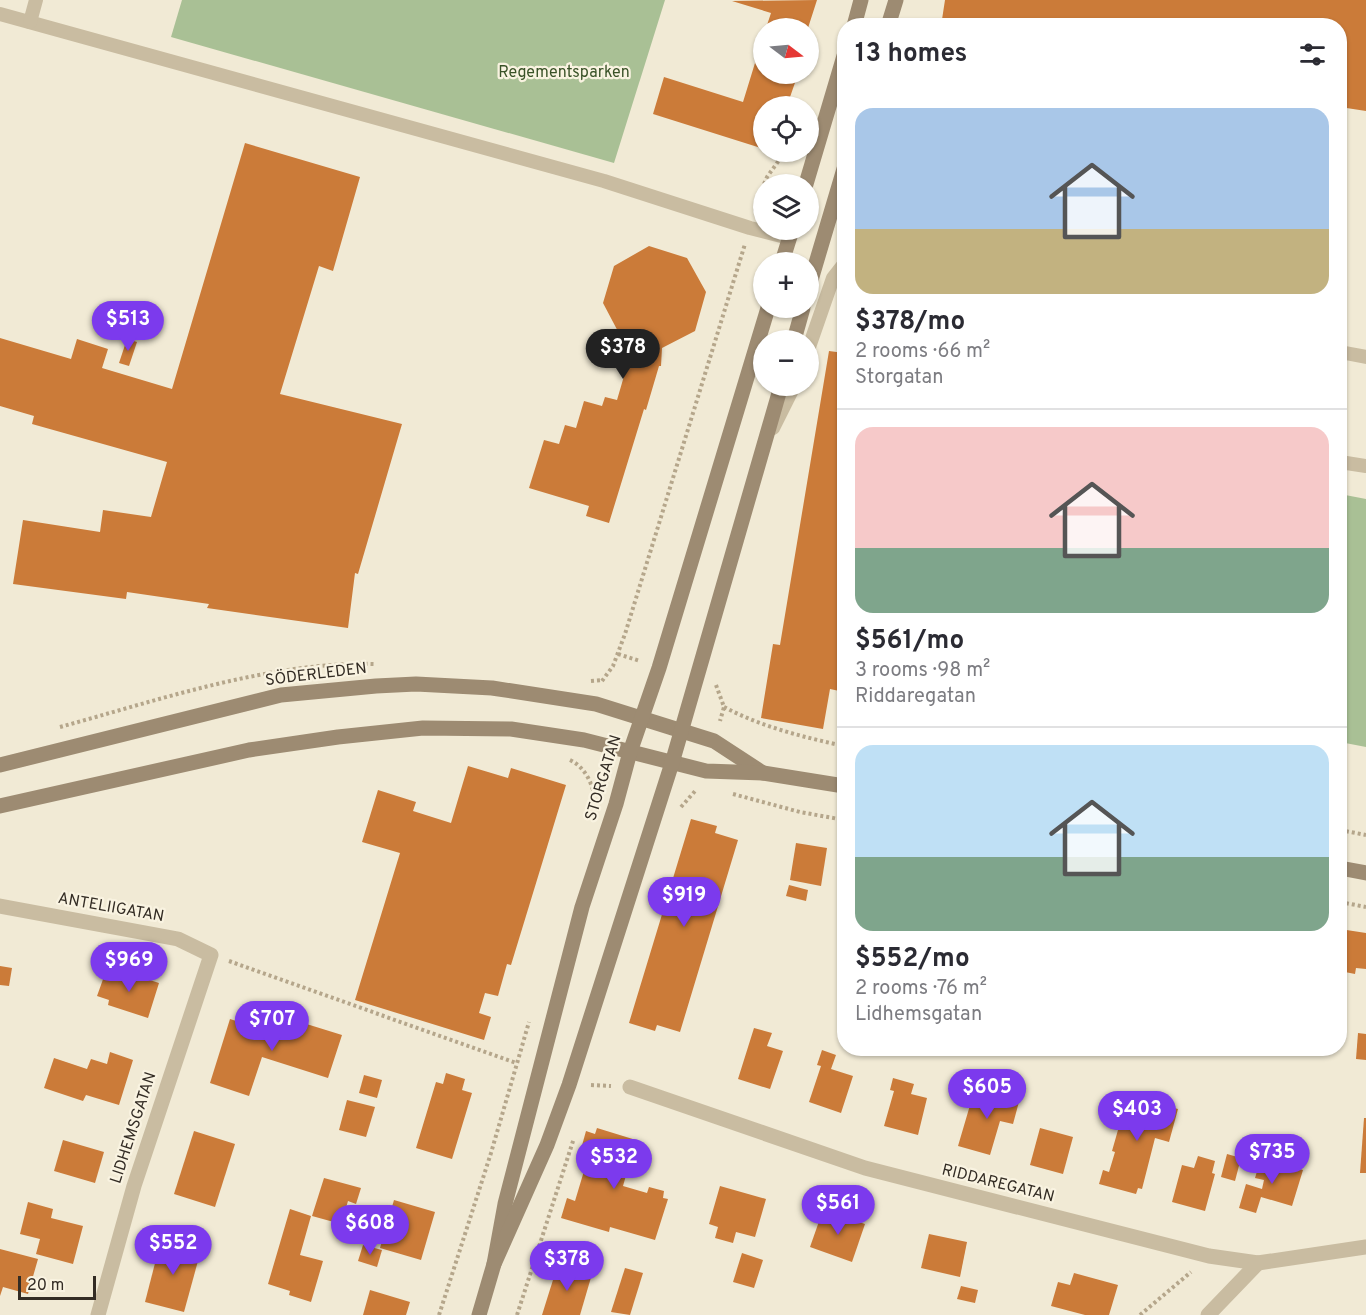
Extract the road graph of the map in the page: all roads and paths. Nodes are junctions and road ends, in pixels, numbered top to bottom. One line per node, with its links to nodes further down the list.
1 (36, 0): 7 (lane)
2 (861, 0): 5 (main road)
3 (896, 0): 6 (main road)
4 (0, 14): 7 (lane)
5 (856, 18)
6 (890, 18)
7 (30, 22): 14 (lane)
8 (837, 80): 11 (main road)
9 (777, 162): 10 (path)
10 (768, 174)
11 (809, 174)
12 (837, 193): 16 (main road)
13 (753, 219): 14 (path)
14 (750, 228): 15 (lane); 27 (path)
15 (753, 228)
16 (819, 253)
17 (837, 273): 19 (lane)
18 (765, 318): 29 (main road, STORGATAN)
19 (814, 330)
20 (1347, 353): 21 (lane)
21 (1366, 357)
22 (778, 396): 24 (main road, STORGATAN)
23 (789, 396): 24 (lane)
24 (762, 452): 30 (main road, STORGATAN)
25 (1347, 463): 26 (lane)
26 (1366, 466)
27 (603, 680)
28 (724, 707): 31 (path)
29 (641, 719): 30 (main road, SÖDERLEDEN); 32 (main road, STORGATAN); 35 (main road, SÖDERLEDEN)
30 (682, 730): 34 (main road, STORGATAN); 36 (main road, SÖDERLEDEN)
31 (837, 745)
32 (630, 752): 34 (main road); 39 (main road); 56 (main road, STORGATAN)
33 (568, 759): 40 (path)
34 (672, 763): 36 (main road); 56 (main road, STORGATAN)
35 (0, 765)
36 (763, 773): 37 (main road)
37 (837, 785)
38 (729, 793): 41 (path)
39 (0, 806)
40 (595, 810)
41 (837, 819)
42 (1347, 831): 43 (path)
43 (1366, 835)
44 (1347, 869): 45 (main road)
45 (1366, 873)
46 (1347, 903): 48 (path)
47 (0, 906): 49 (street, ANTELIIGATAN)
48 (1366, 907)
49 (211, 955): 51 (path); 57 (street, LIDHEMSGATAN)
50 (530, 1019): 51 (path)
51 (516, 1063): 58 (path)
52 (630, 1087): 54 (street, RIDDAREGATAN)
53 (1366, 1247): 55 (street, RIDDAREGATAN)
54 (1209, 1256): 55 (street, RIDDAREGATAN); 60 (path)
55 (1258, 1263): 61 (street)
56 (494, 1264): 59 (main road, STORGATAN)
57 (98, 1315)
58 (439, 1315)
59 (478, 1315)
60 (1140, 1315)
61 (1208, 1315)

